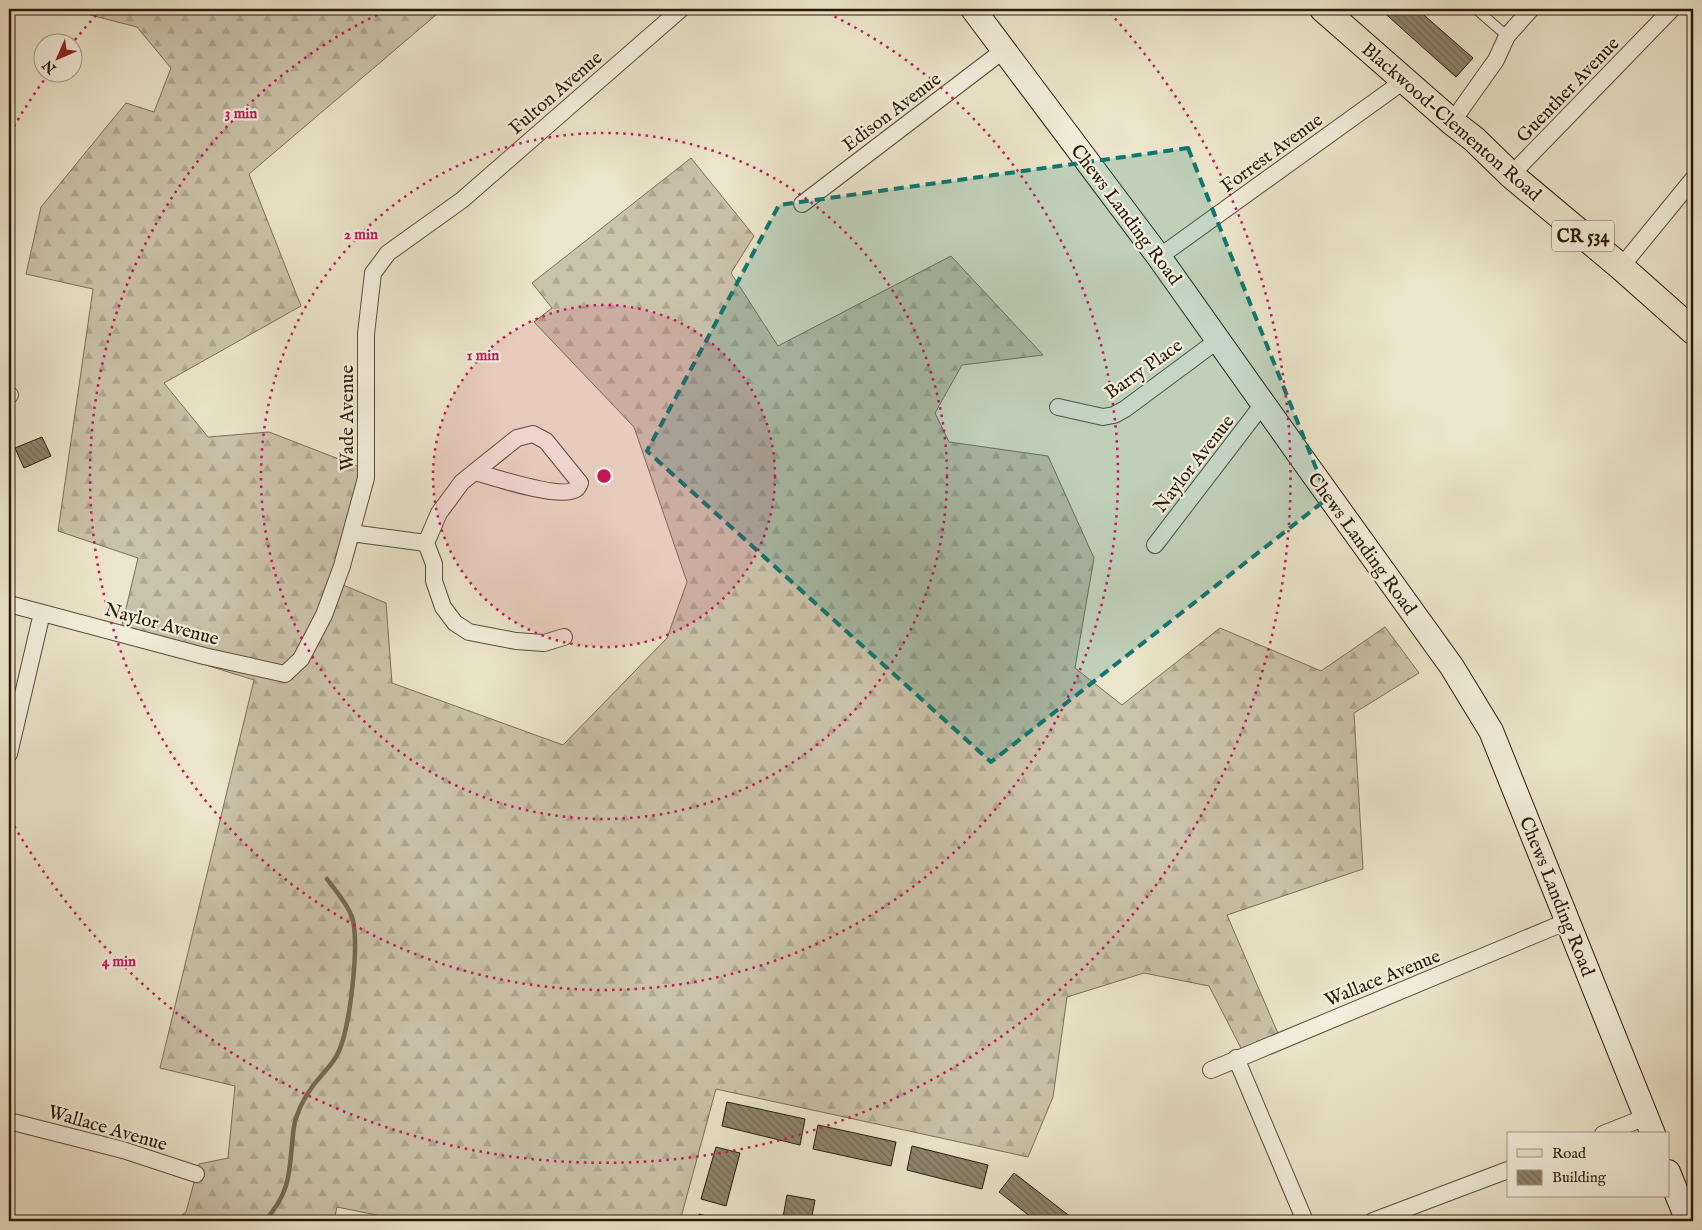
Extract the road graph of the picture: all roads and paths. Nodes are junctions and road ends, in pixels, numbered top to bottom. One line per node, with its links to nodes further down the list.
1 (681, 9): 14 (street, Fulton Avenue)
2 (973, 9): 8 (street, Chews Landing Road)
3 (1323, 9): 9 (main road, Blackwood-Clementon Road / CR 534)
4 (1476, 9): 7 (lane)
5 (1531, 9): 7 (street)
6 (1672, 9): 11 (street, Guenther Avenue)
7 (1507, 36): 10 (street)
8 (1004, 50): 13 (street, Edison Avenue); 15 (street, Chews Landing Road)
9 (1405, 80): 10 (main road, Blackwood-Clementon Road / CR 534); 15 (street, Forrest Avenue)
10 (1452, 122): 11 (main road, Blackwood-Clementon Road / CR 534)
11 (1511, 175): 16 (main road, Blackwood-Clementon Road / CR 534)
12 (1693, 179): 16 (street)
13 (802, 204)
14 (456, 205): 22 (street, Wade Avenue)
15 (1159, 257): 18 (street, Chews Landing Road)
16 (1621, 267): 17 (main road, Blackwood-Clementon Road / CR 534)
17 (1693, 332)
18 (1218, 340): 19 (street, Chews Landing Road); 20 (street, Barry Place)
19 (1263, 404): 24 (street, Naylor Avenue); 30 (street, Chews Landing Road)
20 (1058, 407)
21 (475, 472): 21 (street); 23 (street)
22 (351, 533): 23 (street); 28 (street, Wade Avenue)
23 (426, 543): 27 (street)
24 (1155, 545)
25 (9, 604): 26 (street, Naylor Avenue)
26 (42, 613): 28 (street, Naylor Avenue); 29 (street)
27 (564, 637)
28 (301, 659)
29 (9, 754)
30 (1568, 921): 31 (street, Wallace Avenue); 34 (street, Chews Landing Road)
31 (1236, 1058): 32 (street, Wallace Avenue); 39 (street)
32 (1211, 1070)
33 (9, 1121): 37 (street, Wallace Avenue)
34 (1650, 1126): 35 (street)
35 (1615, 1132)
36 (1507, 1170): 40 (street)
37 (196, 1174)
38 (1670, 1177): 41 (street)
39 (1305, 1221)
40 (1373, 1221)
41 (1688, 1221)

